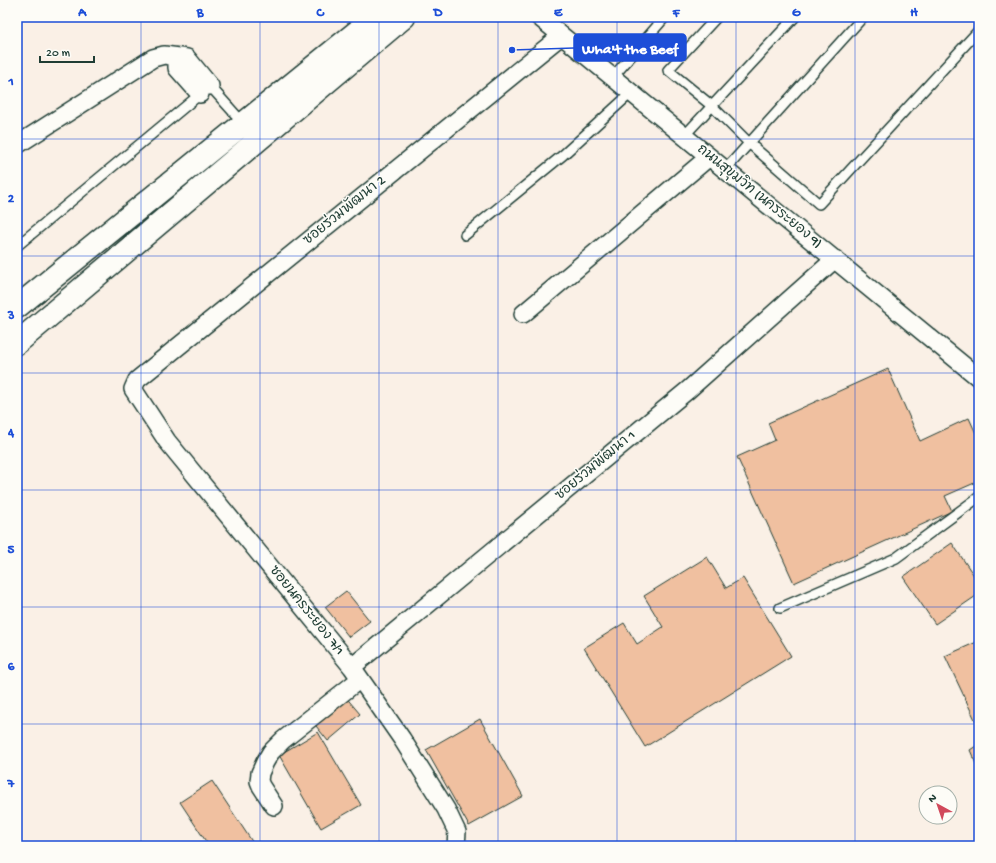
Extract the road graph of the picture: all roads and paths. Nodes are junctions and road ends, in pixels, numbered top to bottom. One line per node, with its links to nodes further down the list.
1 (404, 17): 25 (street)
2 (539, 17): 9 (street, ถนนสุขุมวิท (นครระยอง 9))
3 (665, 17): 10 (lane)
4 (716, 17): 13 (lane)
5 (796, 17): 13 (lane)
6 (863, 17): 17 (lane)
7 (365, 22): 14 (street)
8 (979, 30): 17 (lane)
9 (561, 36): 10 (street, ถนนสุขุมวิท (นครระยอง 9)); 27 (street, ซอยร่วมพัฒนา 2)
10 (612, 78): 12 (street, ถนนสุขุมวิท (นครระยอง 9))
11 (205, 90): 14 (lane); 16 (street); 21 (lane)
12 (631, 93): 15 (street, ถนนสุขุมวิท (นครระยอง 9)); 20 (lane)
13 (712, 106): 15 (lane); 17 (lane)
14 (244, 124): 23 (street)
15 (684, 136): 18 (street, ถนนสุขุมวิท (นครระยอง 9))
16 (18, 143)
17 (749, 143): 19 (lane)
18 (709, 157): 19 (street, ถนนสุขุมวิท (นครระยอง 9)); 24 (street)
19 (725, 170): 22 (street, ถนนสุขุมวิท (นครระยอง 9))
20 (465, 235)
21 (17, 246)
22 (835, 259): 26 (street, ถนนสุขุมวิท (นครระยอง 9)); 30 (street, ซอยร่วมพัฒนา 1)
23 (17, 307)
24 (523, 314)
25 (17, 343)
26 (979, 378)
27 (133, 389): 30 (street, ซอยนครระยอง 7/1)
28 (979, 497): 29 (lane)
29 (780, 608)
30 (356, 673): 31 (street, ซอยร่วมพัฒนา 1); 32 (street, ซอยนครระยอง 7/1)
31 (274, 806)
32 (456, 846)

